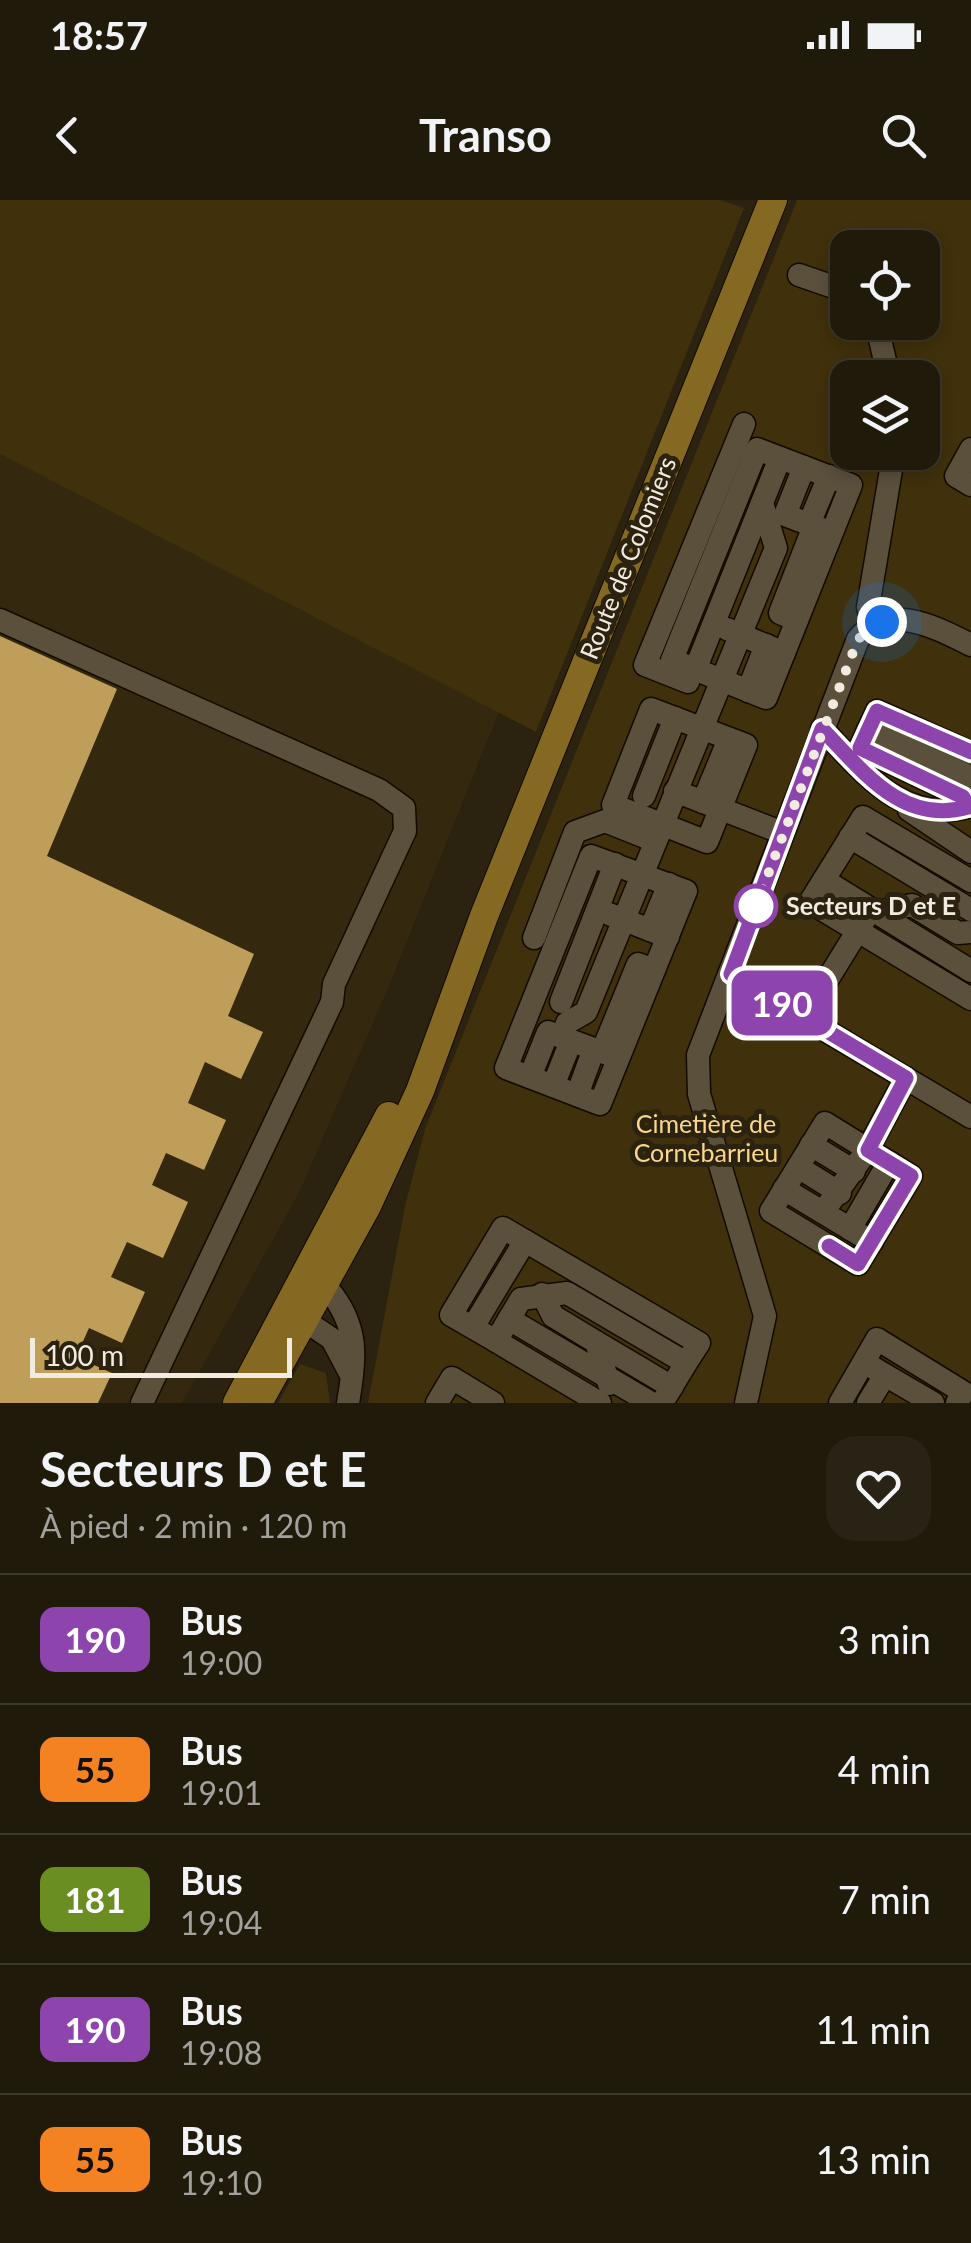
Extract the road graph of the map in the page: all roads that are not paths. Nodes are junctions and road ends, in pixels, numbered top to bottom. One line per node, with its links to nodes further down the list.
1 (773, 200): 74 (main road, Route de Colomiers)
2 (799, 275): 3 (street)
3 (830, 286)
4 (744, 424): 21 (street)
5 (971, 450): 9 (street)
6 (780, 458): 7 (street); 10 (street); 12 (street)
7 (804, 467): 10 (street); 11 (street)
8 (891, 470): 17 (street)
9 (971, 485)
10 (773, 513): 11 (street); 15 (street); 16 (street)
11 (818, 527): 13 (street)
12 (691, 614): 15 (street); 20 (street)
13 (788, 617): 16 (street); 19 (street)
14 (0, 620): 86 (street)
15 (714, 624): 16 (street); 20 (street)
16 (743, 626): 19 (street); 21 (street)
17 (873, 626): 18 (street); 24 (street)
18 (971, 645)
19 (775, 649): 21 (street)
20 (695, 670): 21 (street)
21 (718, 686): 23 (street)
22 (676, 718): 23 (street); 26 (street); 27 (street)
23 (701, 728): 31 (street); 33 (street)
24 (822, 729): 32 (street); 34 (street)
25 (971, 752): 30 (street)
26 (633, 756): 27 (street); 28 (street)
27 (656, 765): 29 (street); 33 (street)
28 (620, 787): 29 (street); 33 (street)
29 (644, 796): 33 (street)
30 (966, 801): 32 (street)
31 (712, 805): 33 (street); 33 (street); 34 (street)
32 (910, 807): 36 (street)
33 (669, 808): 38 (street); 49 (street)
34 (783, 833): 51 (street)
35 (850, 837): 39 (street); 40 (street); 43 (street)
36 (971, 852)
37 (616, 864): 38 (street); 41 (street); 42 (street)
38 (642, 873): 45 (street); 48 (street)
39 (824, 880): 44 (street); 46 (street)
40 (971, 881)
41 (574, 900): 42 (street); 53 (street)
42 (598, 909): 45 (street); 54 (street)
43 (971, 910)
44 (875, 912): 46 (street); 47 (street); 52 (street)
45 (620, 928): 48 (street); 50 (street); 55 (street)
46 (858, 931): 52 (street); 56 (street)
47 (971, 932)
48 (659, 933): 50 (street)
49 (534, 938)
50 (646, 967): 58 (street)
51 (731, 974): 56 (street); 94 (street)
52 (968, 984)
53 (536, 992): 54 (street); 59 (street)
54 (561, 1002): 55 (street)
55 (586, 1012): 57 (street)
56 (804, 1016): 60 (street)
57 (567, 1039): 58 (street); 59 (street); 61 (street)
58 (605, 1053): 61 (street)
59 (530, 1078): 61 (street)
60 (906, 1078): 62 (street); 64 (street)
61 (554, 1086)
62 (971, 1117)
63 (811, 1146): 64 (street); 66 (street); 67 (street)
64 (868, 1150): 65 (street); 67 (street)
65 (889, 1162): 71 (street); 72 (street)
66 (798, 1168): 68 (street); 69 (street)
67 (854, 1170): 69 (street)
68 (784, 1189): 70 (street); 72 (street)
69 (840, 1193): 70 (street)
70 (823, 1212): 71 (street)
71 (850, 1229): 72 (street)
72 (872, 1242)
73 (542, 1294): 75 (street); 77 (street); 79 (street)
74 (311, 1298): 80 (street); 80 (street); 87 (main road); 88 (main road)
75 (508, 1319): 76 (street); 82 (street)
76 (496, 1341): 79 (street); 92 (street)
77 (596, 1342): 82 (street); 83 (street)
78 (864, 1362): 81 (street); 95 (street); 97 (street)
79 (686, 1363): 83 (street)
80 (351, 1375): 89 (street)
81 (885, 1375): 85 (street); 96 (street)
82 (612, 1380): 92 (street); 93 (street)
83 (667, 1395)
84 (468, 1397): 90 (street); 91 (street)
85 (919, 1400)
86 (142, 1403)
87 (237, 1403)
88 (258, 1403)
89 (348, 1403)
90 (436, 1403)
91 (493, 1403)
92 (599, 1403)
93 (651, 1403)
94 (746, 1403)
95 (840, 1403)
96 (868, 1403)
97 (957, 1403)

